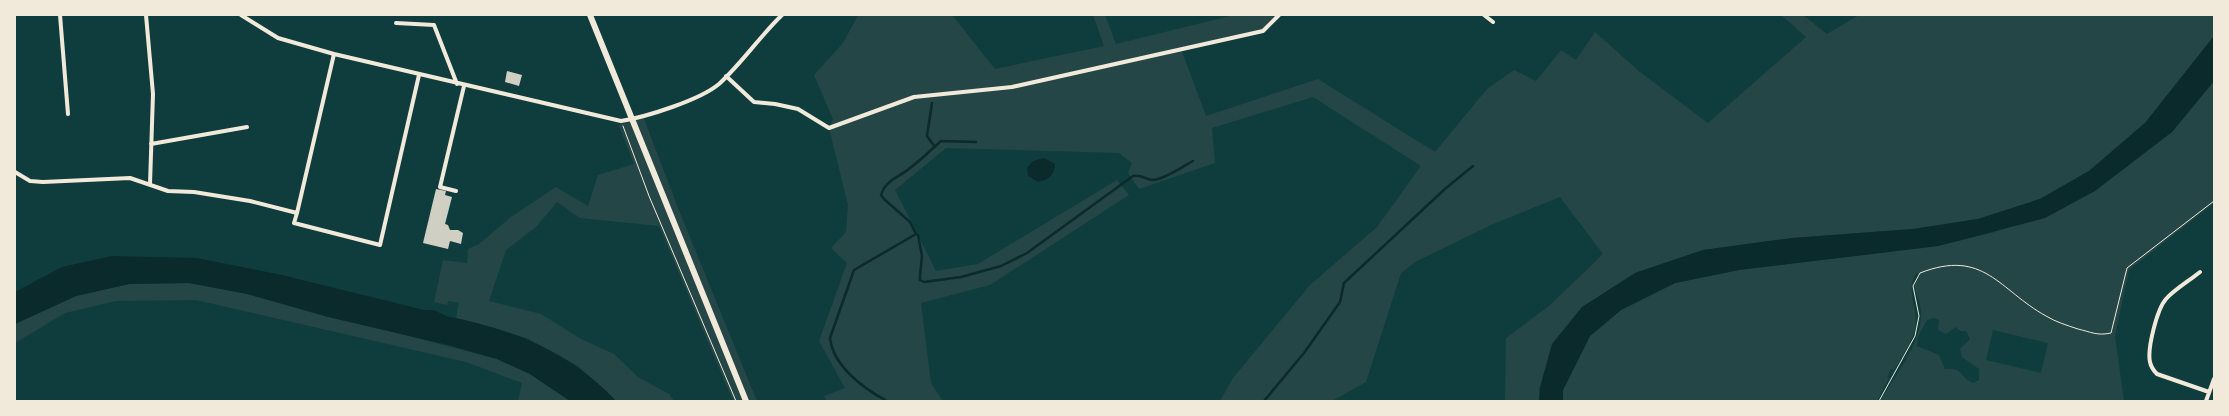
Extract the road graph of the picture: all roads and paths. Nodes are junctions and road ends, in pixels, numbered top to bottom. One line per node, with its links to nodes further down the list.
1 (60, 15): 17 (street)
2 (146, 15): 21 (street)
3 (241, 15): 12 (street)
4 (590, 15): 18 (main road)
5 (774, 15): 9 (street)
6 (782, 15): 9 (street)
7 (1280, 15): 14 (street)
8 (1484, 15): 10 (street)
9 (778, 19): 14 (street)
10 (1494, 22)
11 (396, 23): 15 (street)
12 (334, 54): 13 (street); 26 (street)
13 (419, 75): 15 (street); 26 (street)
14 (726, 76): 18 (street)
15 (458, 84): 16 (street)
16 (464, 86): 19 (street); 24 (street)
17 (68, 114)
18 (632, 119): 19 (street); 31 (main road)
19 (621, 121): 30 (path)
20 (247, 127): 21 (street)
21 (151, 144): 23 (street)
22 (15, 172): 23 (street)
23 (150, 184): 26 (street)
24 (456, 191)
25 (2214, 201): 32 (path)
26 (296, 213)
27 (2200, 272): 29 (street)
28 (2214, 379): 29 (street)
29 (2209, 392): 33 (street)
30 (736, 401)
31 (746, 401)
32 (1879, 401)
33 (2206, 401)

